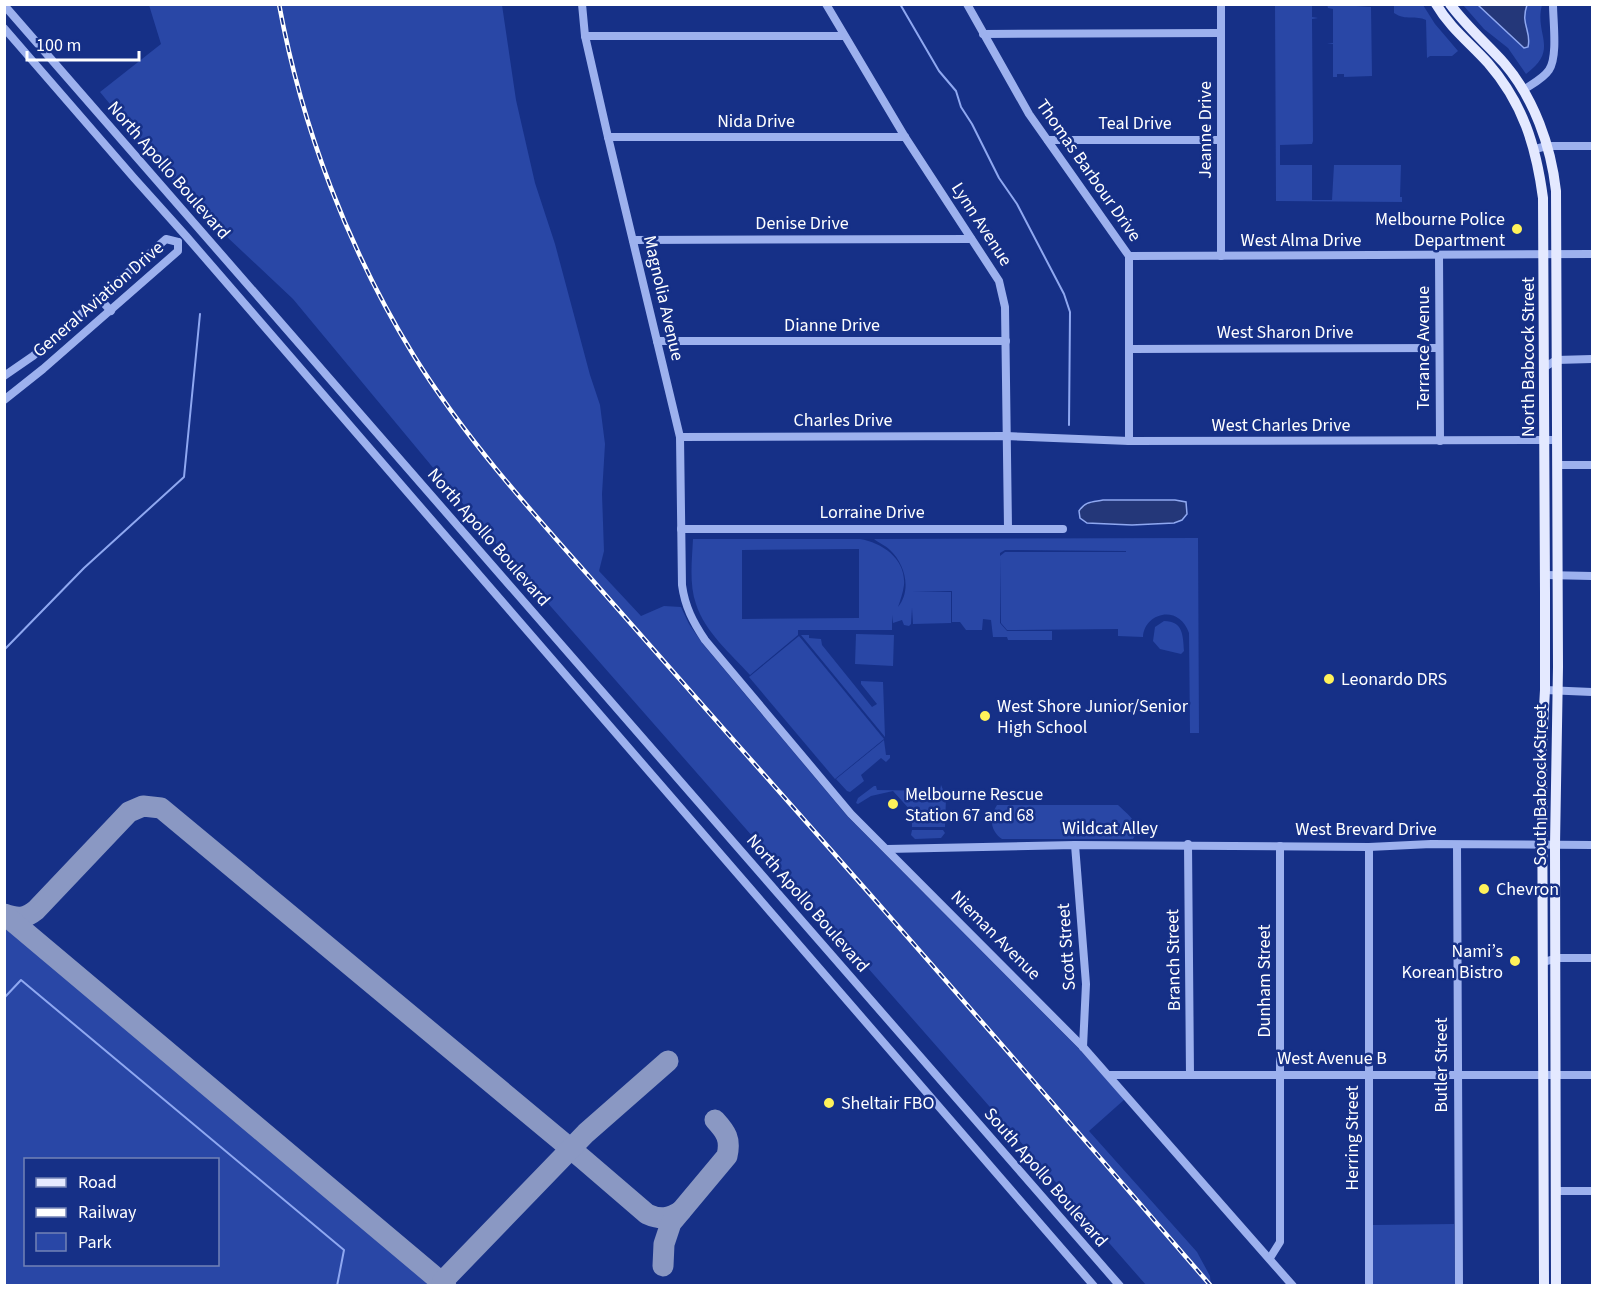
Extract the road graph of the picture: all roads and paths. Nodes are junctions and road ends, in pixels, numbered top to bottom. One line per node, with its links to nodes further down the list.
1 (582, 4): 12 (street, Magnolia Avenue)
2 (826, 4): 13 (street, Lynn Avenue)
3 (967, 4): 11 (street, Thomas Barbour Drive)
4 (1221, 4): 10 (street, Jeanne Drive)
5 (1436, 4): 21 (main road, North Babcock Street)
6 (1450, 4): 14 (main road, North Babcock Street)
7 (1553, 4): 14 (street)
8 (4, 5): 22 (street, North Apollo Boulevard)
9 (4, 28): 23 (street, North Apollo Boulevard)
10 (1220, 33): 11 (street); 18 (street, Jeanne Drive)
11 (983, 34): 17 (street, Thomas Barbour Drive)
12 (585, 36): 13 (street); 15 (street, Magnolia Avenue)
13 (844, 36): 16 (street, Lynn Avenue)
14 (1523, 90): 19 (main road, North Babcock Street)
15 (608, 137): 16 (street, Nida Drive); 25 (street, Magnolia Avenue)
16 (905, 137): 24 (street, Lynn Avenue)
17 (1048, 140): 18 (street, Teal Drive); 30 (street, Thomas Barbour Drive)
18 (1221, 140): 31 (street, Jeanne Drive)
19 (1547, 146): 20 (street); 21 (street); 29 (main road, North Babcock Street)
20 (1593, 146)
21 (1535, 149): 28 (main road, North Babcock Street)
22 (197, 227): 23 (street, General Aviation Drive); 85 (street, North Apollo Boulevard)
23 (186, 236): 26 (street, General Aviation Drive); 84 (street, North Apollo Boulevard)
24 (971, 239): 25 (street, Denise Drive); 37 (street, Lynn Avenue)
25 (633, 240): 36 (street, Magnolia Avenue)
26 (178, 242): 33 (street, General Aviation Drive); 34 (street, General Aviation Drive)
27 (1593, 254): 29 (street, West Alma Drive)
28 (1544, 255): 29 (street, West Alma Drive); 32 (street, West Alma Drive); 42 (main road, North Babcock Street)
29 (1557, 255): 35 (main road, North Babcock Street)
30 (1129, 256): 31 (street, West Alma Drive); 39 (street, Thomas Barbour Drive)
31 (1221, 256): 32 (street, West Alma Drive)
32 (1439, 256): 38 (street, Terrance Avenue)
33 (99, 297): 34 (street); 43 (street, General Aviation Drive)
34 (111, 311): 44 (street, General Aviation Drive)
35 (1556, 320): 41 (main road, South Babcock Street)
36 (657, 341): 37 (street, Dianne Drive); 46 (street, Magnolia Avenue)
37 (1006, 341): 45 (street, Lynn Avenue)
38 (1439, 348): 39 (street, West Sharon Drive); 50 (street, Terrance Avenue)
39 (1131, 349): 49 (street, Thomas Barbour Drive)
40 (1593, 359): 41 (street)
41 (1556, 360): 42 (street); 48 (main road, South Babcock Street)
42 (1545, 367): 47 (main road, North Babcock Street)
43 (4, 376)
44 (4, 400)
45 (1006, 436): 46 (street, Charles Drive); 49 (street, West Charles Drive); 53 (street, Lynn Avenue)
46 (680, 437): 54 (street, Magnolia Avenue)
47 (1545, 440): 48 (street, West Charles Drive); 50 (street, West Charles Drive); 56 (main road, North Babcock Street)
48 (1557, 440): 51 (main road, South Babcock Street)
49 (1129, 441): 50 (street, West Charles Drive)
50 (1440, 441)
51 (1557, 465): 52 (street); 57 (main road, South Babcock Street)
52 (1593, 465)
53 (1008, 528): 54 (street, Lorraine Drive); 55 (street, Lorraine Drive)
54 (681, 529): 59 (street, Magnolia Avenue)
55 (1063, 529)
56 (1545, 575): 57 (street); 60 (main road, North Babcock Street)
57 (1557, 575): 58 (street); 61 (main road, South Babcock Street)
58 (1593, 576)
59 (685, 603): 72 (street, Nieman Avenue)
60 (1545, 690): 61 (street); 63 (main road, North Babcock Street)
61 (1557, 690): 62 (street); 68 (main road, South Babcock Street)
62 (1593, 692)
63 (1542, 744): 67 (main road, South Babcock Street)
64 (1188, 844): 65 (street, Wildcat Alley); 70 (street, West Brevard Drive); 77 (street, Branch Street)
65 (1075, 845): 72 (street, Wildcat Alley); 76 (street, Scott Street)
66 (1457, 845): 67 (street, West Brevard Drive); 71 (street, West Brevard Drive); 83 (street, Butler Street)
67 (1543, 845): 68 (street, West Brevard Drive); 75 (main road, South Babcock Street)
68 (1555, 845): 69 (street, West Brevard Drive); 73 (main road, South Babcock Street)
69 (1593, 845)
70 (1280, 846): 71 (street, West Brevard Drive); 79 (street, Dunham Street)
71 (1369, 847): 80 (street, Herring Street)
72 (887, 849): 76 (street, Nieman Avenue)
73 (1557, 958): 74 (street); 75 (street); 81 (main road, South Babcock Street)
74 (1593, 958)
75 (1544, 962): 81 (main road, South Babcock Street)
76 (1083, 1047): 78 (street, Nieman Avenue)
77 (1190, 1074): 78 (street, West Avenue B); 79 (street, West Avenue B)
78 (1109, 1075): 88 (street, Nieman Avenue)
79 (1281, 1075): 80 (street, West Avenue B); 88 (street, Dunham Street)
80 (1368, 1075): 83 (street, West Avenue B); 92 (street, Herring Street)
81 (1549, 1075): 82 (street, West Avenue B); 83 (street, West Avenue B); 86 (main road, South Babcock Street); 94 (main road, South Babcock Street)
82 (1593, 1075)
83 (1458, 1076): 93 (street, Butler Street)
84 (925, 1088): 89 (street, South Apollo Boulevard)
85 (948, 1089): 90 (street, South Apollo Boulevard)
86 (1556, 1191): 87 (street); 95 (main road, South Babcock Street)
87 (1593, 1191)
88 (1270, 1258): 91 (street, Nieman Avenue)
89 (1094, 1286)
90 (1120, 1286)
91 (1293, 1286)
92 (1369, 1286)
93 (1459, 1286)
94 (1544, 1286)
95 (1556, 1286)

